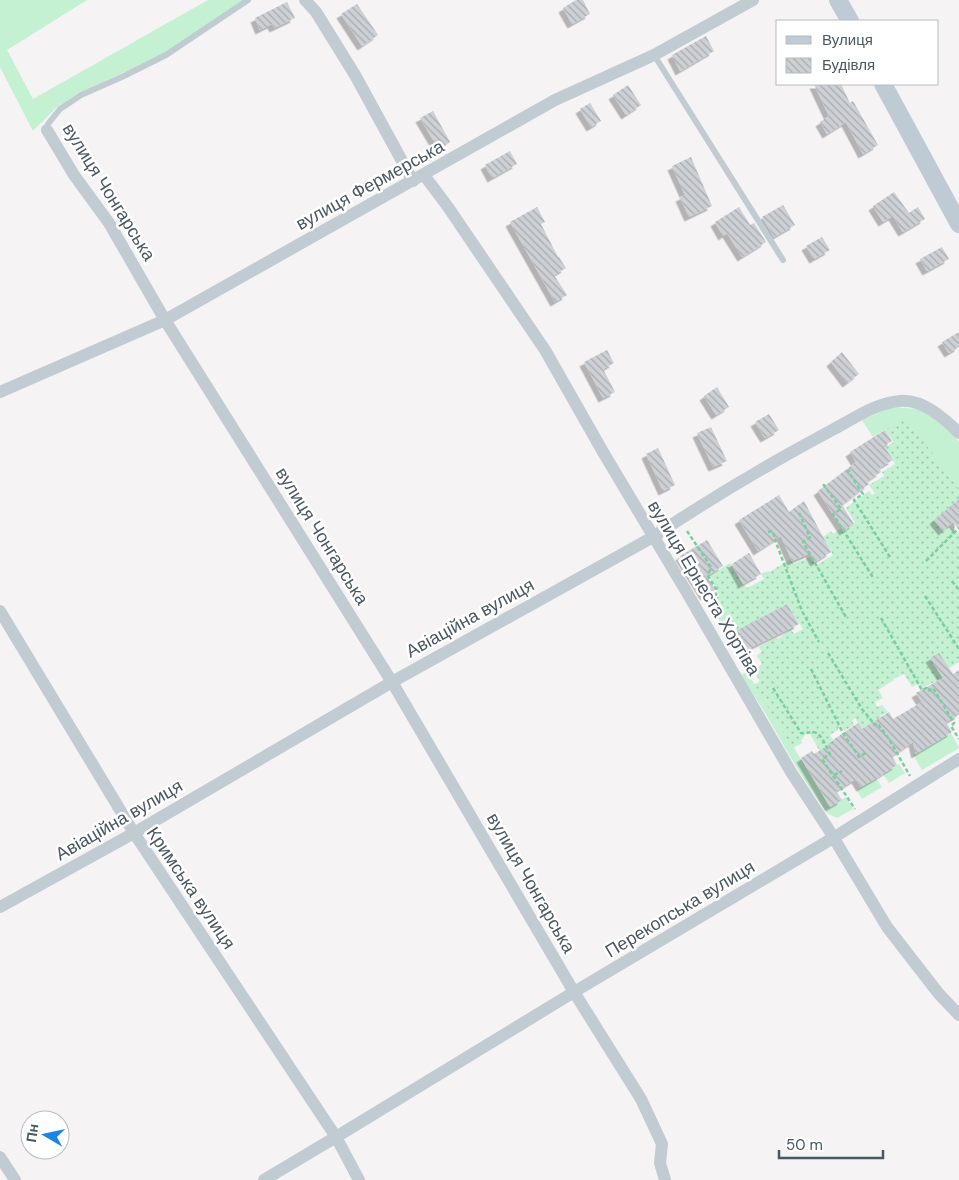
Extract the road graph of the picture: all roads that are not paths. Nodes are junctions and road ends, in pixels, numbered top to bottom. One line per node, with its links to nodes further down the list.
1 (248, 0): 8 (lane, вулиця Чонгарська)
2 (305, 0): 9 (street, вулиця Ернеста Хортіва)
3 (753, 0): 6 (street, вулиця Фермерська)
4 (838, 0): 5 (street)
5 (849, 20)
6 (654, 55): 9 (street, вулиця Фермерська); 11 (lane)
7 (884, 85): 10 (street)
8 (47, 130): 12 (street, вулиця Чонгарська)
9 (419, 178): 12 (street, вулиця Фермерська); 15 (street, вулиця Ернеста Хортіва)
10 (959, 224)
11 (783, 260)
12 (165, 320): 13 (street, вулиця Фермерська); 17 (street, вулиця Чонгарська)
13 (0, 392)
14 (959, 433): 15 (street, Авіаційна вулиця)
15 (653, 537): 17 (street, Авіаційна вулиця); 20 (street, вулиця Ернеста Хортіва)
16 (0, 611): 19 (street, Кримська вулиця)
17 (392, 682): 19 (street, Авіаційна вулиця); 22 (street, вулиця Чонгарська)
18 (959, 759): 20 (street, Перекопська вулиця)
19 (134, 833): 21 (street, Авіаційна вулиця); 24 (street, Кримська вулиця)
20 (833, 838): 22 (street, Перекопська вулиця); 23 (street, вулиця Ернеста Хортіва)
21 (0, 907)
22 (574, 992): 24 (street, Перекопська вулиця); 29 (street, вулиця Чонгарська)
23 (959, 1015)
24 (336, 1138): 27 (street, Перекопська вулиця); 28 (street, Кримська вулиця)
25 (0, 1156): 26 (street)
26 (14, 1180)
27 (264, 1180)
28 (359, 1180)
29 (665, 1180)

